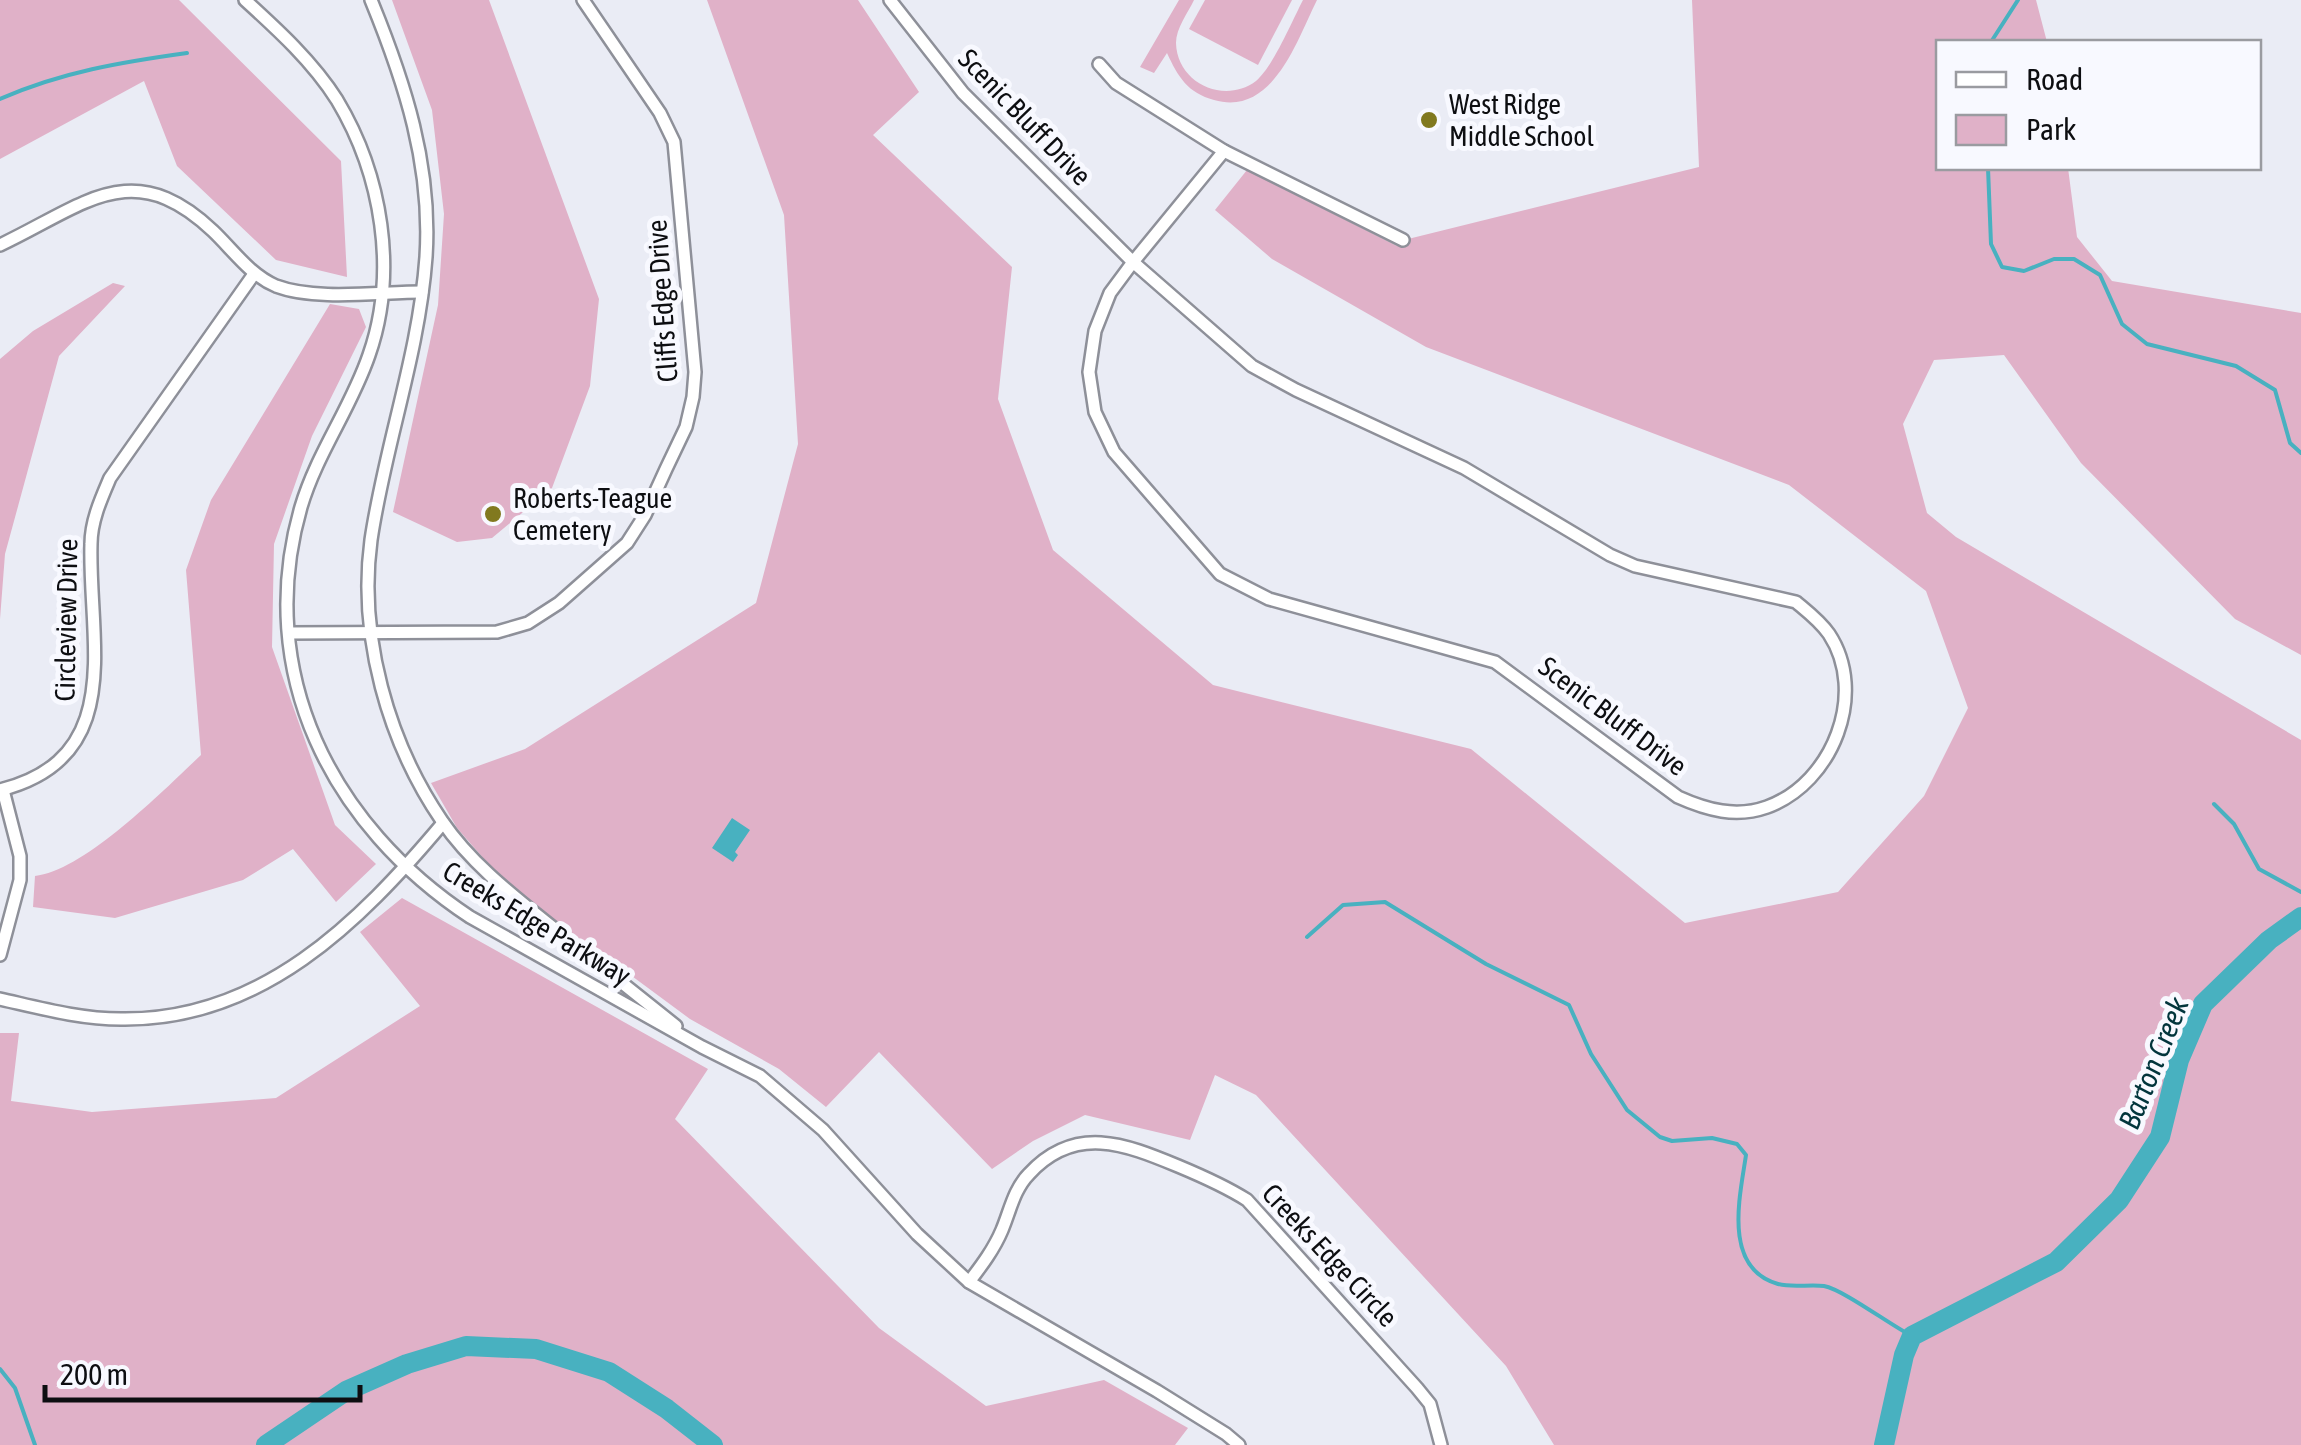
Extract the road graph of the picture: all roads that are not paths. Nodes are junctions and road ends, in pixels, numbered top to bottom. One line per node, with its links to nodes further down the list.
1 (247, 0): 11 (street, Creeks Edge Parkway)
2 (372, 0): 12 (street, Creeks Edge Parkway)
3 (583, 0): 14 (street, Cliffs Edge Drive)
4 (890, 0): 9 (street, Scenic Bluff Drive)
5 (1099, 64): 6 (street)
6 (1224, 151): 7 (street); 9 (street, Scenic Bluff Drive)
7 (1403, 240)
8 (0, 245): 10 (street)
9 (1133, 262): 9 (street, Scenic Bluff Drive)
10 (254, 274): 11 (street); 15 (street, Circleview Drive)
11 (381, 292): 12 (street); 13 (street, Creeks Edge Parkway)
12 (422, 292): 14 (street, Creeks Edge Parkway)
13 (289, 632): 14 (street, Cliffs Edge Drive); 17 (street, Creeks Edge Parkway)
14 (371, 634): 16 (street, Creeks Edge Parkway)
15 (2, 790): 18 (street)
16 (443, 822): 17 (street); 20 (street, Creeks Edge Parkway)
17 (405, 868): 19 (street); 20 (street, Creeks Edge Parkway)
18 (0, 955)
19 (0, 999)
20 (702, 1047): 21 (street, Creeks Edge Parkway)
21 (970, 1282): 22 (street, Creeks Edge Parkway); 23 (street, Creeks Edge Circle)
22 (1239, 1445)
23 (1441, 1445)

